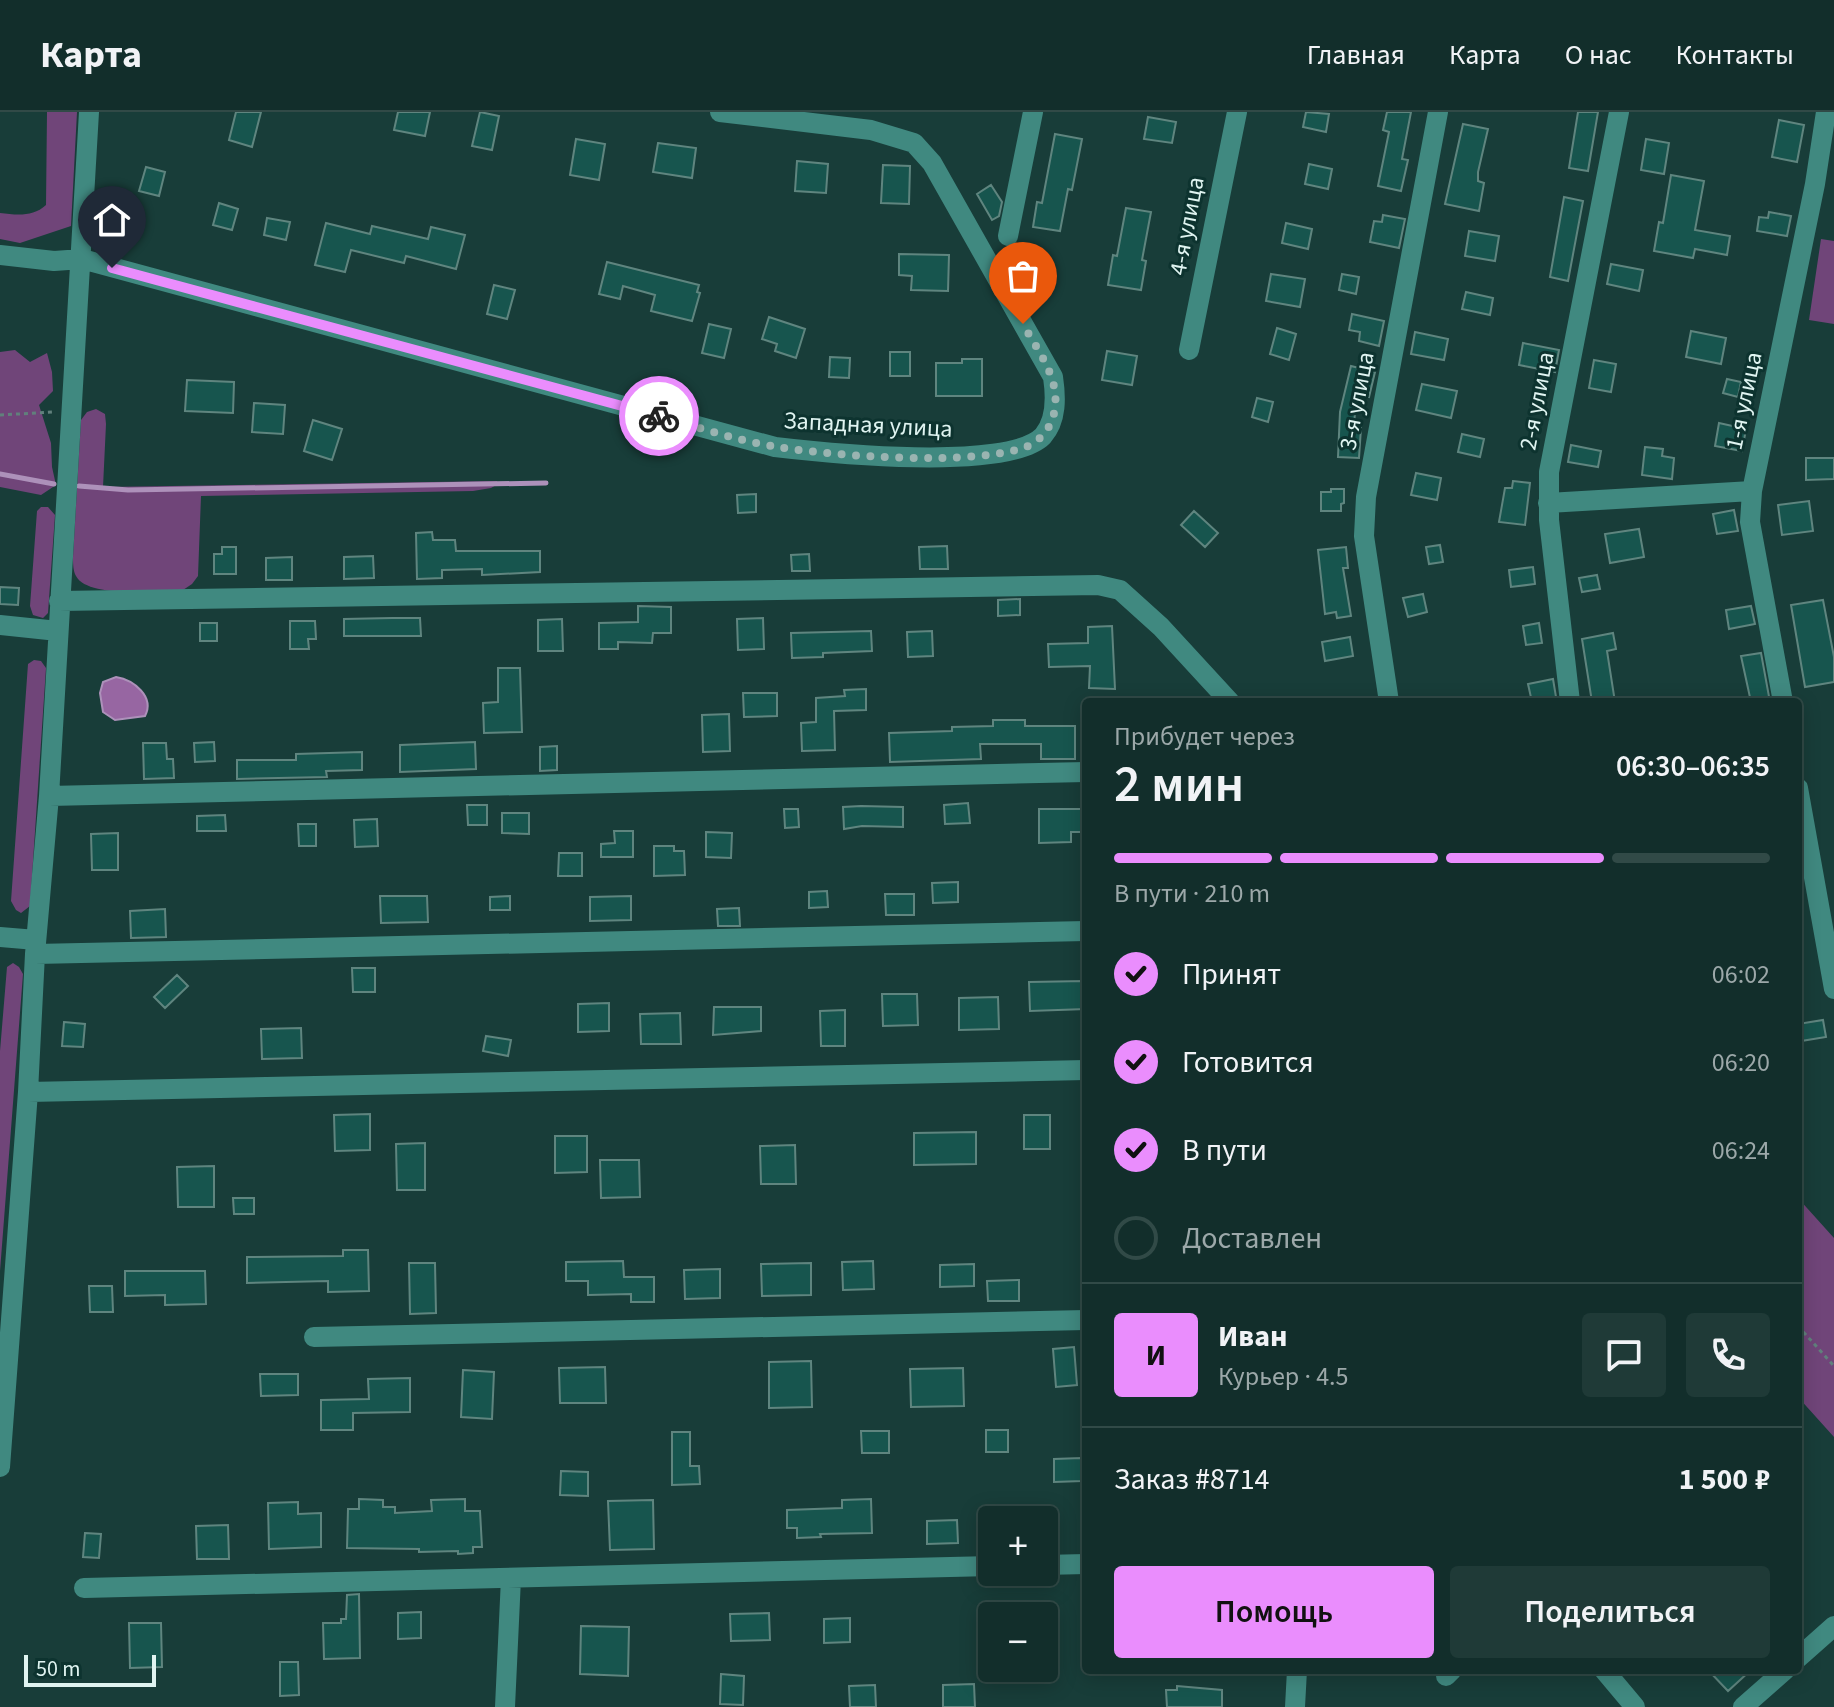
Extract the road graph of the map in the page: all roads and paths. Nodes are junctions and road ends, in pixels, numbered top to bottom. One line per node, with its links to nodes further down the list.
1 (89, 112): 10 (street)
2 (720, 112): 10 (street, Западная улица)
3 (1033, 112): 8 (street)
4 (1237, 112): 11 (street, 4-я улица)
5 (1438, 112): 20 (street, 3-я улица)
6 (1619, 112): 15 (street, 2-я улица)
7 (1826, 112): 14 (street, 1-я улица)
8 (1008, 236)
9 (0, 255): 10 (street, Западная улица)
10 (82, 259): 12 (street)
11 (1189, 350)
12 (70, 411): 13 (path); 16 (street)
13 (0, 415)
14 (1752, 491): 15 (street); 22 (street, 1-я улица)
15 (1548, 503): 21 (street, 2-я улица)
16 (59, 601): 18 (street); 19 (street)
17 (0, 625): 18 (street)
18 (58, 631): 24 (street)
19 (1226, 698)
20 (1388, 698)
21 (1570, 698)
22 (1782, 698)
23 (1082, 772): 24 (street)
24 (49, 796): 28 (street)
25 (1802, 810): 29 (street)
26 (1082, 931): 28 (street)
27 (0, 937): 28 (street)
28 (36, 947): 31 (street)
29 (1834, 989)
30 (1082, 1070): 31 (street)
31 (28, 1092): 36 (street)
32 (1082, 1320): 34 (street)
33 (1802, 1330): 35 (path)
34 (314, 1337)
35 (1834, 1366)
36 (0, 1467)
37 (1082, 1564): 38 (street)
38 (1058, 1565)
39 (978, 1566): 40 (street)
40 (511, 1578): 41 (street); 47 (street)
41 (84, 1588)
42 (1834, 1626): 43 (street)
43 (1802, 1654)
44 (1297, 1674): 48 (street)
45 (1607, 1674): 49 (street)
46 (1780, 1674): 50 (street)
47 (505, 1707)
48 (1295, 1707)
49 (1635, 1707)
50 (1743, 1707)

